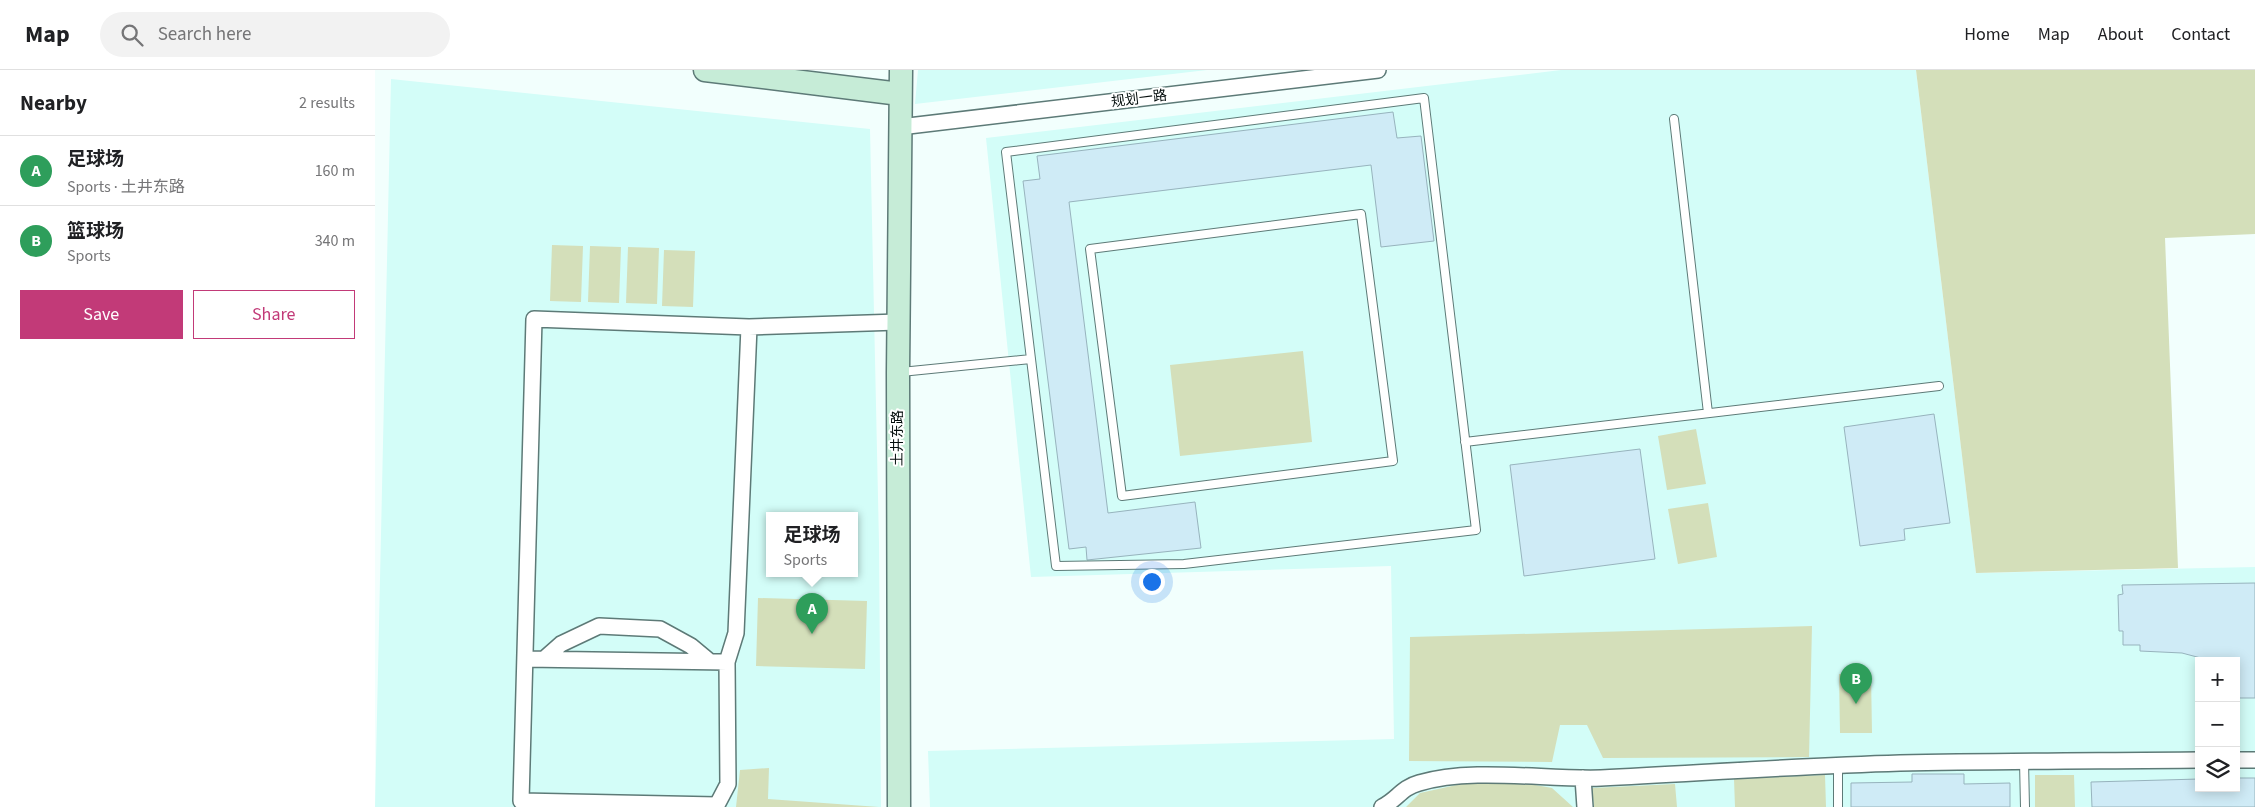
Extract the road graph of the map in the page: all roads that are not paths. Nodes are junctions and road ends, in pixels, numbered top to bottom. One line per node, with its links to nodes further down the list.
1 (705, 70): 5 (street)
2 (901, 70): 5 (street, 土井东路)
3 (1378, 70): 4 (street, 规划一路)
4 (1351, 72): 7 (street, 规划一路)
5 (900, 94): 7 (street, 土井东路)
6 (1674, 119): 14 (lane)
7 (900, 127): 9 (street, 土井东路)
8 (1090, 249): 8 (lane)
9 (898, 322): 10 (street); 12 (street, 土井东路)
10 (749, 327): 16 (street); 19 (street)
11 (1031, 359): 12 (lane); 15 (lane); 15 (lane)
12 (898, 372): 28 (street, 土井东路)
13 (1939, 386): 14 (lane)
14 (1708, 413): 15 (lane)
15 (1465, 442)
16 (526, 659): 17 (street); 26 (street)
17 (544, 659): 18 (street); 18 (street)
18 (709, 661): 19 (street)
19 (727, 662): 26 (street)
20 (2195, 760): 23 (street)
21 (2240, 760): 22 (street)
22 (2255, 760)
23 (2024, 761): 24 (street); 31 (lane)
24 (1838, 766): 25 (street); 30 (lane)
25 (1583, 778): 27 (street); 29 (street)
26 (624, 805)
27 (1385, 806)
28 (899, 807)
29 (1585, 807)
30 (1839, 807)
31 (2025, 807)

